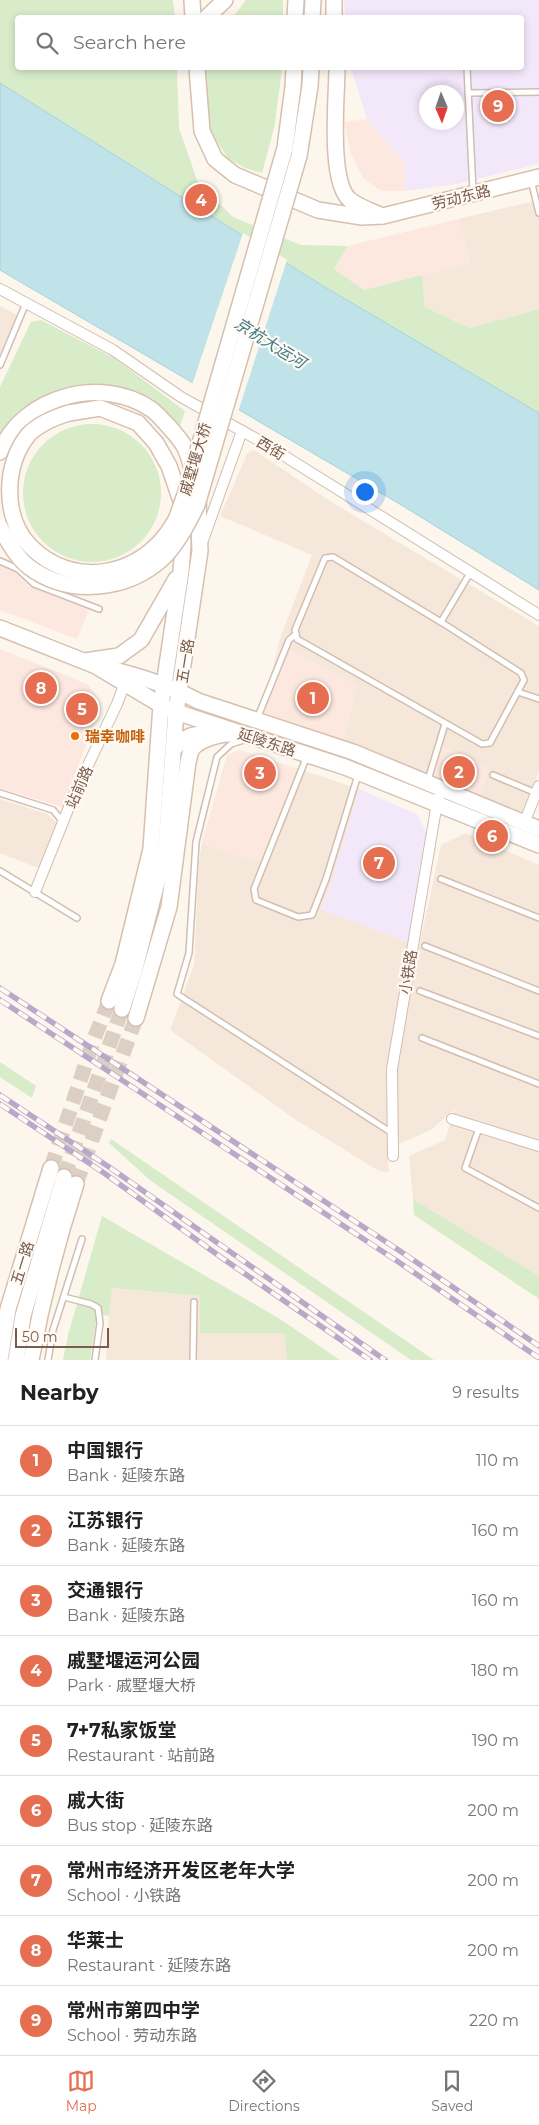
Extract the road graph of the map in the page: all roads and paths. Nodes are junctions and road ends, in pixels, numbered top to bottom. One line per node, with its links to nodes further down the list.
1 (192, 0): 6 (main road)
2 (225, 0): 7 (main road)
3 (296, 0): 8 (main road)
4 (313, 0): 9 (main road)
5 (334, 0): 10 (main road)
6 (193, 15)
7 (209, 15)
8 (295, 15)
9 (312, 15)
10 (334, 15)
11 (197, 70): 21 (main road, 劳动东路)
12 (294, 70): 25 (main road, 戚墅堰大桥, bridge)
13 (311, 70): 28 (main road, 戚墅堰大桥, bridge)
14 (337, 70): 21 (main road)
15 (468, 70): 17 (lane)
16 (539, 92): 17 (lane)
17 (468, 93): 19 (lane)
18 (535, 178): 19 (main road, 劳动东路); 20 (lane)
19 (473, 194): 21 (main road, 劳动东路)
20 (539, 213)
21 (383, 216)
22 (0, 289): 23 (street, 西街)
23 (27, 303): 24 (lane); 26 (street, 西街)
24 (0, 365)
25 (69, 413): 31 (main road, 五一路)
26 (242, 431): 29 (street); 32 (street, 西街)
27 (0, 452): 29 (main road, 五一路)
28 (0, 527)
29 (200, 551): 41 (main road, 五一路)
30 (0, 561): 33 (lane)
31 (181, 571): 38 (main road); 40 (main road, 五一路)
32 (471, 572): 34 (street, 西街); 35 (lane)
33 (99, 609)
34 (539, 615)
35 (441, 622): 37 (lane); 42 (lane)
36 (0, 628): 38 (main road, 延陵东路)
37 (296, 634): 46 (lane); 47 (lane)
38 (90, 663): 39 (main road, 延陵东路); 40 (main road, 延陵东路)
39 (124, 683): 44 (main road, 延陵东路); 58 (street, 站前路)
40 (164, 685): 41 (main road, 延陵东路); 44 (main road, 五一路)
41 (180, 692): 45 (main road, 五一路); 46 (main road, 延陵东路)
42 (518, 692): 43 (lane); 47 (lane)
43 (539, 699)
44 (161, 705): 45 (main road, 延陵东路); 50 (main road, 五一路)
45 (176, 712): 49 (main road, 延陵东路); 50 (main road, 五一路)
46 (257, 720): 54 (main road, 延陵东路)
47 (445, 724): 54 (lane)
48 (226, 733): 49 (main road); 50 (main road); 70 (main road)
49 (250, 736): 51 (main road, 延陵东路); 76 (lane)
50 (173, 750)
51 (307, 755): 52 (main road, 延陵东路); 52 (lane)
52 (359, 772): 57 (main road, 延陵东路)
53 (493, 775): 55 (lane)
54 (428, 783): 57 (main road, 延陵东路)
55 (538, 790): 59 (street)
56 (0, 793): 58 (lane)
57 (439, 796): 59 (main road, 延陵东路); 61 (main road, 延陵东路); 76 (street, 小铁路)
58 (64, 822): 64 (street, 站前路)
59 (524, 823): 60 (main road, 延陵东路)
60 (539, 829)
61 (539, 845)
62 (0, 871): 64 (lane)
63 (441, 879): 66 (lane)
64 (36, 892): 65 (lane)
65 (77, 918)
66 (539, 918)
67 (426, 946): 69 (lane)
68 (420, 990): 71 (lane)
69 (539, 991)
70 (136, 1018)
71 (539, 1036)
72 (422, 1038): 73 (lane)
73 (539, 1084)
74 (452, 1119): 75 (street)
75 (479, 1128): 77 (street); 80 (lane)
76 (393, 1133): 78 (street, 小铁路)
77 (539, 1146)
78 (393, 1156)
79 (51, 1168): 84 (main road, 五一路)
80 (539, 1208)
81 (82, 1239): 82 (lane)
82 (64, 1297): 87 (lane); 88 (lane)
83 (194, 1302): 89 (lane)
84 (0, 1360)
85 (16, 1360): 86 (main road, 五一路)
86 (31, 1360)
87 (48, 1360)
88 (95, 1360)
89 (193, 1360)

